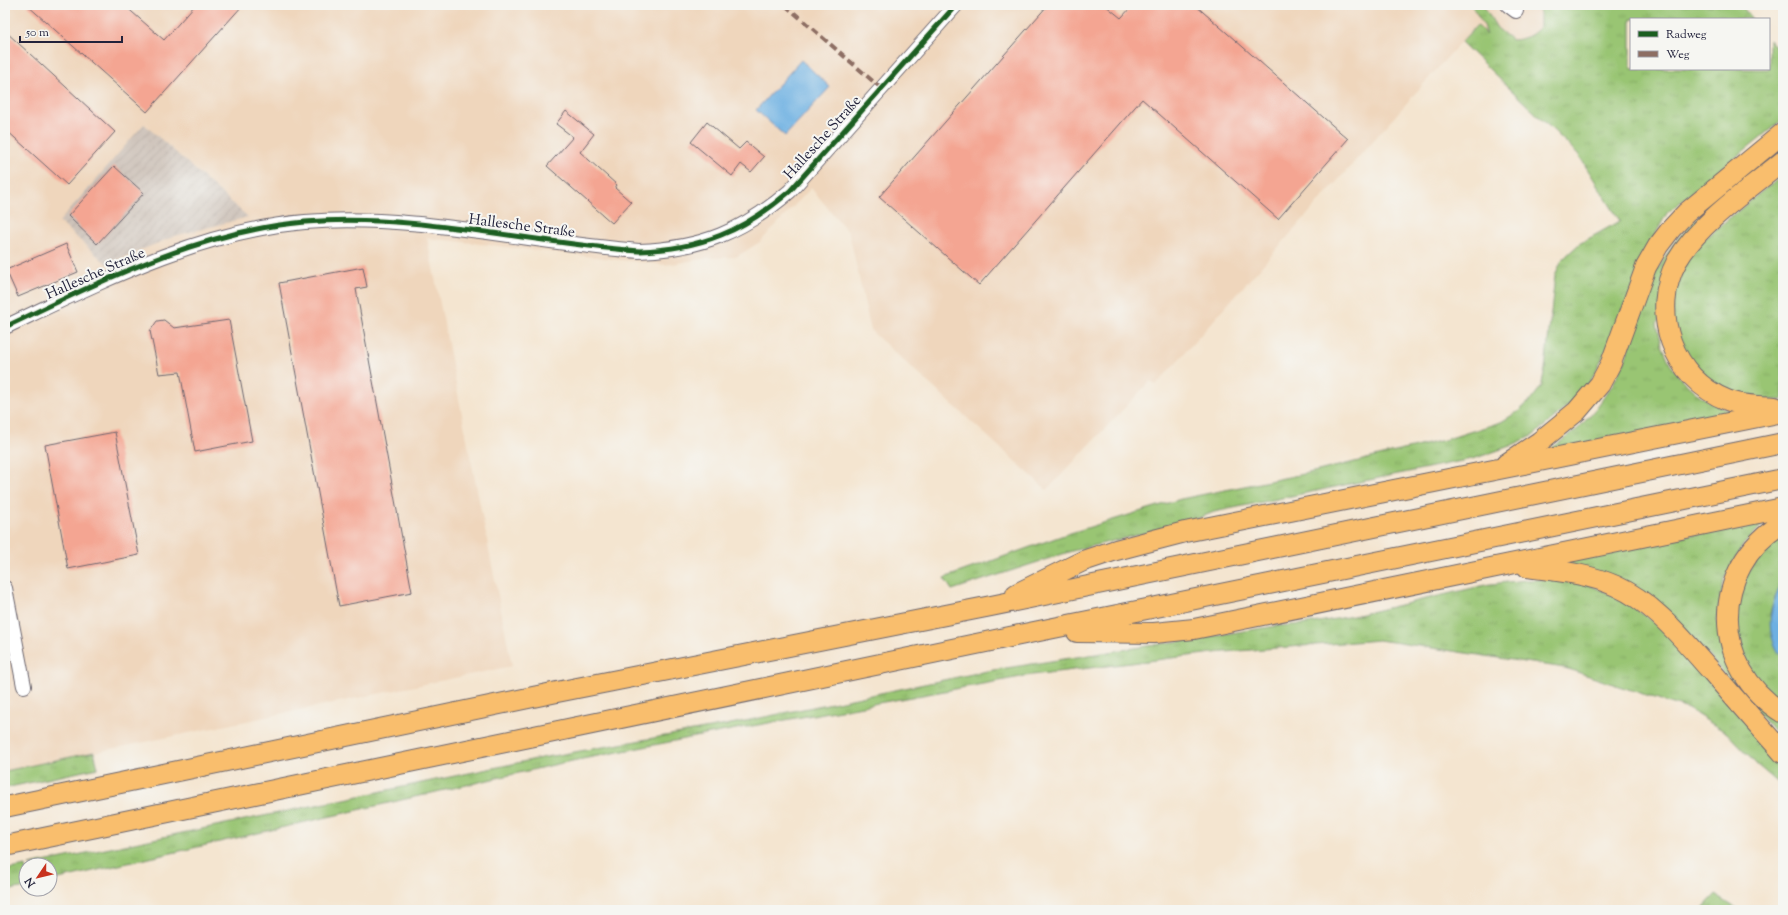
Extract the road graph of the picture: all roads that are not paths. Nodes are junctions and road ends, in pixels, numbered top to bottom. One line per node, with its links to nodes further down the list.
1 (956, 5): 4 (street, Hallesche Straße)
2 (1783, 133): 8 (highway)
3 (1783, 161): 5 (highway)
4 (5, 327)
5 (1783, 407)
6 (1783, 412): 8 (highway)
7 (1783, 443): 14 (highway)
8 (1498, 469): 14 (highway)
9 (1783, 479): 15 (highway)
10 (1783, 508): 12 (highway)
11 (1783, 523): 17 (highway)
12 (1511, 565): 15 (highway); 18 (highway)
13 (5, 588): 16 (street)
14 (991, 606): 19 (highway)
15 (1039, 631): 20 (highway)
16 (24, 686)
17 (1783, 713)
18 (1783, 753)
19 (5, 807)
20 (5, 846)

